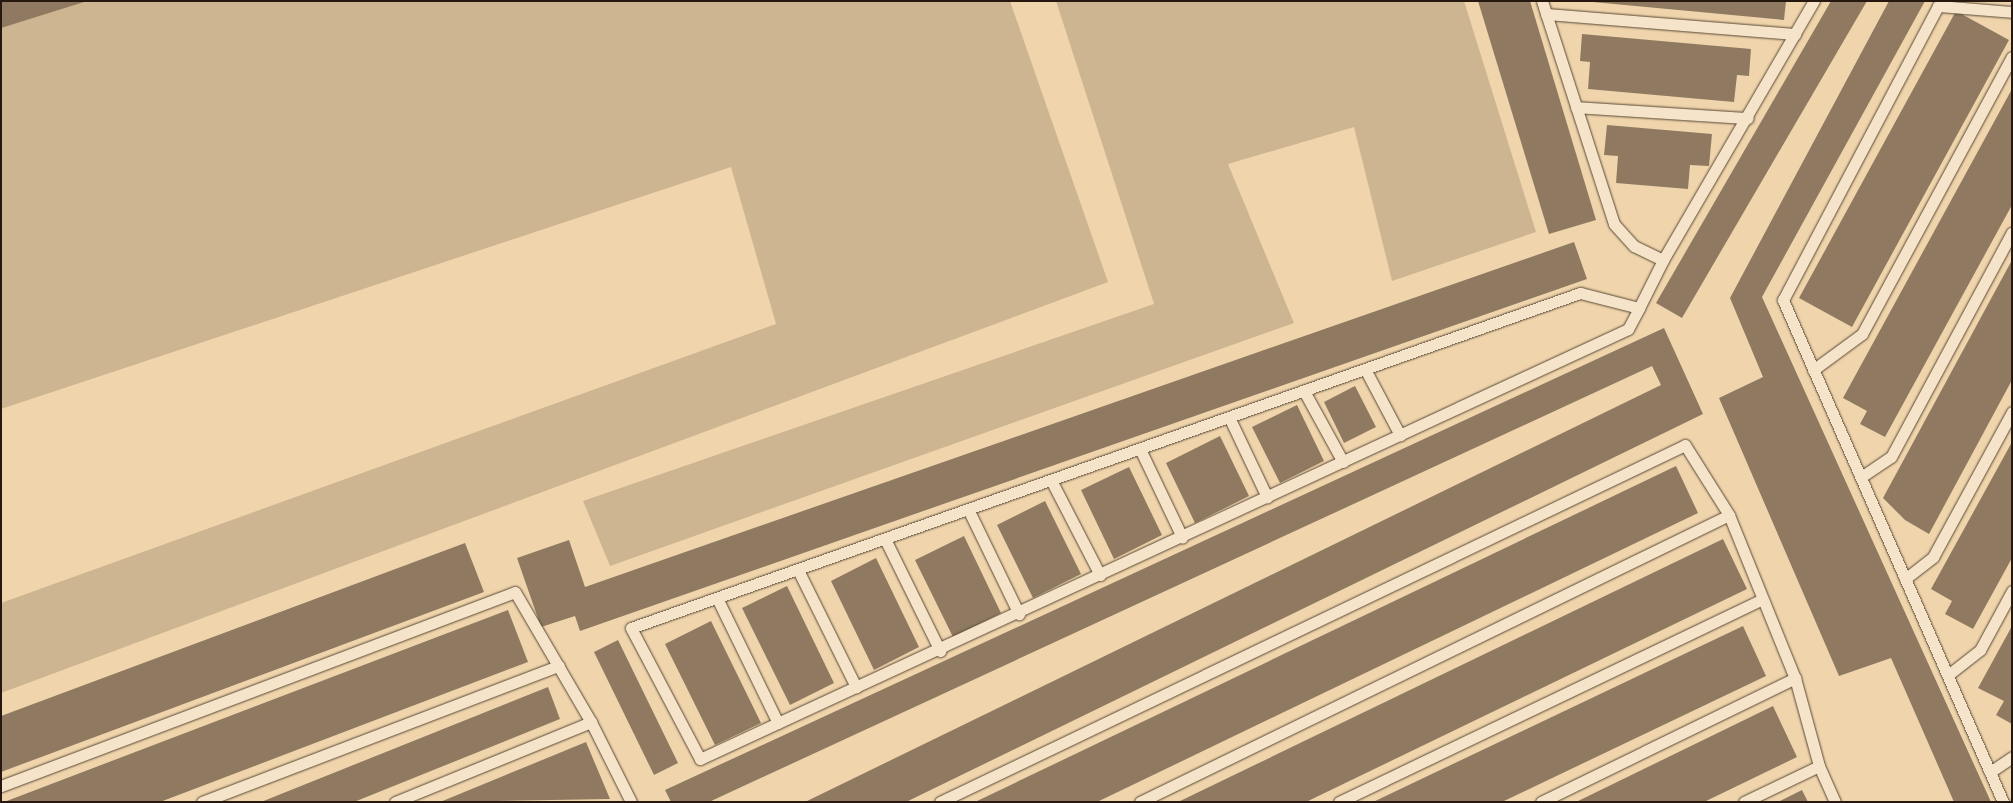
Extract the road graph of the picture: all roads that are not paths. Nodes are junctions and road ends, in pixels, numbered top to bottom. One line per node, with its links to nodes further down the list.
1 (1542, 1): 4 (lane)
2 (1814, 1): 5 (lane)
3 (2012, 12): 13 (lane)
4 (1546, 14): 5 (lane); 7 (lane)
5 (1795, 34): 8 (lane)
6 (2012, 57): 13 (lane)
7 (1576, 108): 8 (lane); 10 (lane)
8 (1748, 118): 10 (lane)
9 (2012, 232): 20 (lane)
10 (1663, 260): 11 (lane)
11 (1640, 308): 12 (lane); 17 (lane)
12 (1365, 369): 14 (lane); 17 (lane)
13 (1813, 370): 20 (lane)
14 (1304, 391): 16 (lane); 19 (lane)
15 (2012, 412): 29 (lane)
16 (1229, 417): 18 (lane); 22 (lane)
17 (1400, 435): 19 (lane)
18 (1140, 449): 21 (lane); 25 (lane)
19 (1343, 462): 22 (lane)
20 (1860, 477): 29 (lane)
21 (1051, 480): 23 (lane); 28 (lane)
22 (1267, 497): 25 (lane)
23 (968, 510): 26 (lane); 33 (lane)
24 (1729, 515): 32 (lane); 48 (lane); 49 (lane)
25 (1182, 537): 28 (lane)
26 (885, 539): 27 (lane); 34 (lane)
27 (798, 570): 31 (lane); 38 (lane)
28 (1100, 575): 33 (lane)
29 (1905, 579): 36 (lane)
30 (2012, 591): 36 (lane)
31 (716, 598): 40 (lane); 40 (lane)
32 (1762, 599): 37 (lane); 50 (lane)
33 (1019, 614): 34 (lane)
34 (940, 650): 38 (lane)
35 (559, 666): 39 (lane); 44 (lane); 45 (lane)
36 (1948, 675): 43 (lane)
37 (1795, 678): 42 (lane); 51 (lane)
38 (856, 687): 40 (lane)
39 (591, 722): 46 (lane); 47 (lane)
40 (778, 723)
41 (2012, 757): 43 (lane)
42 (1818, 766): 52 (lane); 53 (lane)
43 (1990, 772): 54 (lane)
44 (1, 786)
45 (202, 802)
46 (395, 802)
47 (632, 802)
48 (940, 802)
49 (1140, 802)
50 (1339, 802)
51 (1541, 802)
52 (1744, 802)
53 (1835, 802)
54 (2003, 802)

